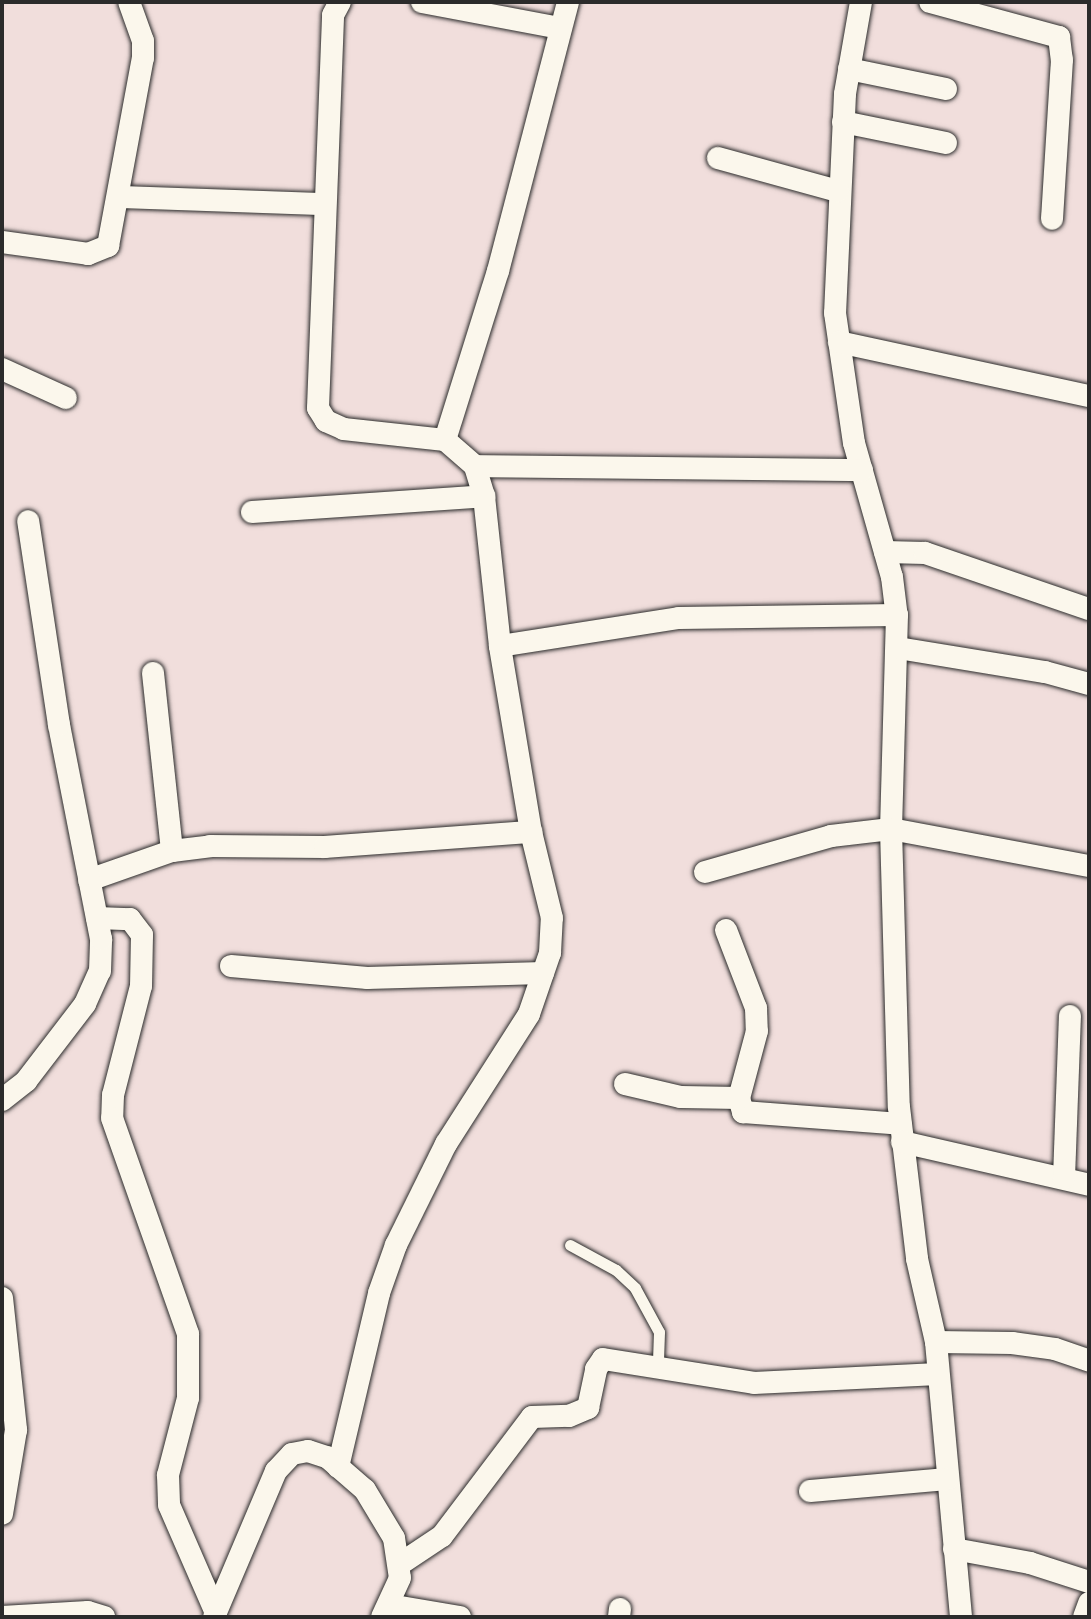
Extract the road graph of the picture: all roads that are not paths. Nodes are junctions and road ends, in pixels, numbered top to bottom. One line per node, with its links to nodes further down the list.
1 (129, 2): 14 (street)
2 (340, 2): 15 (street)
3 (422, 2): 7 (street)
4 (568, 2): 7 (street)
5 (861, 2): 8 (street)
6 (930, 2): 16 (street)
7 (560, 28): 22 (street)
8 (849, 69): 9 (street); 10 (street)
9 (946, 89)
10 (843, 122): 11 (street); 13 (street)
11 (946, 143)
12 (718, 158): 13 (street)
13 (838, 191): 18 (street)
14 (118, 197): 15 (street); 17 (street)
15 (323, 204): 22 (street)
16 (1052, 219)
17 (2, 242)
18 (839, 342): 20 (street); 24 (street)
19 (2, 369): 21 (street)
20 (1089, 396)
21 (66, 398)
22 (445, 440): 23 (street)
23 (475, 466): 24 (street); 25 (street)
24 (862, 470): 28 (street)
25 (484, 496): 26 (street); 31 (street)
26 (252, 512)
27 (28, 521): 40 (street)
28 (885, 552): 29 (street); 30 (street)
29 (1089, 609)
30 (897, 615): 31 (street); 32 (street)
31 (500, 646): 36 (street)
32 (898, 648): 34 (street); 35 (street)
33 (153, 673): 37 (street)
34 (1089, 684)
35 (891, 829): 38 (street); 39 (street); 49 (street)
36 (531, 832): 37 (street); 44 (street)
37 (172, 851): 40 (street)
38 (1089, 866)
39 (705, 872)
40 (89, 880): 41 (street)
41 (97, 918): 48 (street); 67 (street)
42 (726, 930): 47 (street)
43 (231, 966): 44 (street)
44 (543, 973): 58 (street)
45 (1070, 1016): 50 (street)
46 (625, 1084): 47 (street)
47 (739, 1098): 49 (street)
48 (2, 1100)
49 (901, 1133): 50 (street); 54 (street)
50 (1064, 1178): 51 (street)
51 (1089, 1185)
52 (570, 1245): 56 (lane)
53 (2, 1298): 61 (street)
54 (936, 1342): 55 (street); 57 (street)
55 (1089, 1361)
56 (658, 1367): 57 (street); 63 (street)
57 (938, 1374): 59 (street)
58 (338, 1467): 63 (street); 67 (street)
59 (947, 1479): 60 (street); 62 (street)
60 (810, 1491)
61 (2, 1514)
62 (954, 1549): 64 (street); 71 (street)
63 (400, 1564): 66 (street)
64 (1089, 1582)
65 (1089, 1603): 72 (street)
66 (386, 1611): 70 (street)
67 (215, 1615)
68 (2, 1617): 69 (street)
69 (104, 1617)
70 (460, 1617)
71 (961, 1617)
72 (1084, 1617)

